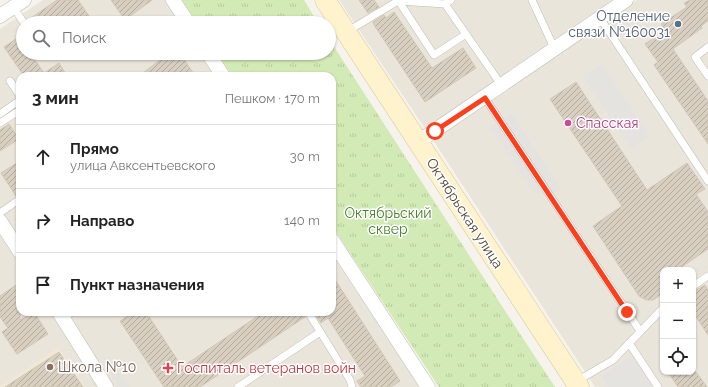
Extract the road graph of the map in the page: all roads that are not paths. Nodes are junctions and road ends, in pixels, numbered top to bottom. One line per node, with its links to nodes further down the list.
1 (173, 0): 10 (street)
2 (324, 0): 11 (main road, Октябрьская улица)
3 (398, 0): 6 (lane); 14 (lane); 15 (lane)
4 (532, 0): 17 (lane)
5 (626, 0): 13 (street)
6 (448, 2): 15 (lane)
7 (18, 3): 8 (street); 9 (lane)
8 (0, 16)
9 (22, 16)
10 (183, 16)
11 (335, 16)
12 (336, 17): 14 (main road, Октябрьская улица)
13 (600, 18): 17 (street); 30 (lane)
14 (346, 32): 29 (main road, Октябрьская улица)
15 (466, 34): 22 (lane)
16 (708, 47): 20 (lane)
17 (555, 50): 22 (street)
18 (213, 60): 19 (street)
19 (220, 72)
20 (708, 76)
21 (10, 81): 23 (lane)
22 (502, 86): 24 (street)
23 (16, 90)
24 (485, 98): 29 (street); 41 (lane)
25 (16, 103): 27 (lane)
26 (16, 113): 28 (lane)
27 (0, 114)
28 (0, 123)
29 (418, 142): 44 (main road, Октябрьская улица)
30 (708, 181)
31 (16, 202): 32 (lane)
32 (0, 213)
33 (2, 227): 34 (street)
34 (16, 246)
35 (336, 256): 48 (street)
36 (708, 276): 37 (lane)
37 (696, 284)
38 (660, 311): 41 (lane)
39 (65, 316): 45 (street)
40 (310, 316): 42 (lane)
41 (640, 331): 43 (lane)
42 (320, 332): 46 (lane); 47 (lane)
43 (629, 343): 44 (lane); 49 (lane)
44 (577, 385)
45 (106, 387)
46 (238, 387)
47 (352, 387)
48 (428, 387)
49 (658, 387)

